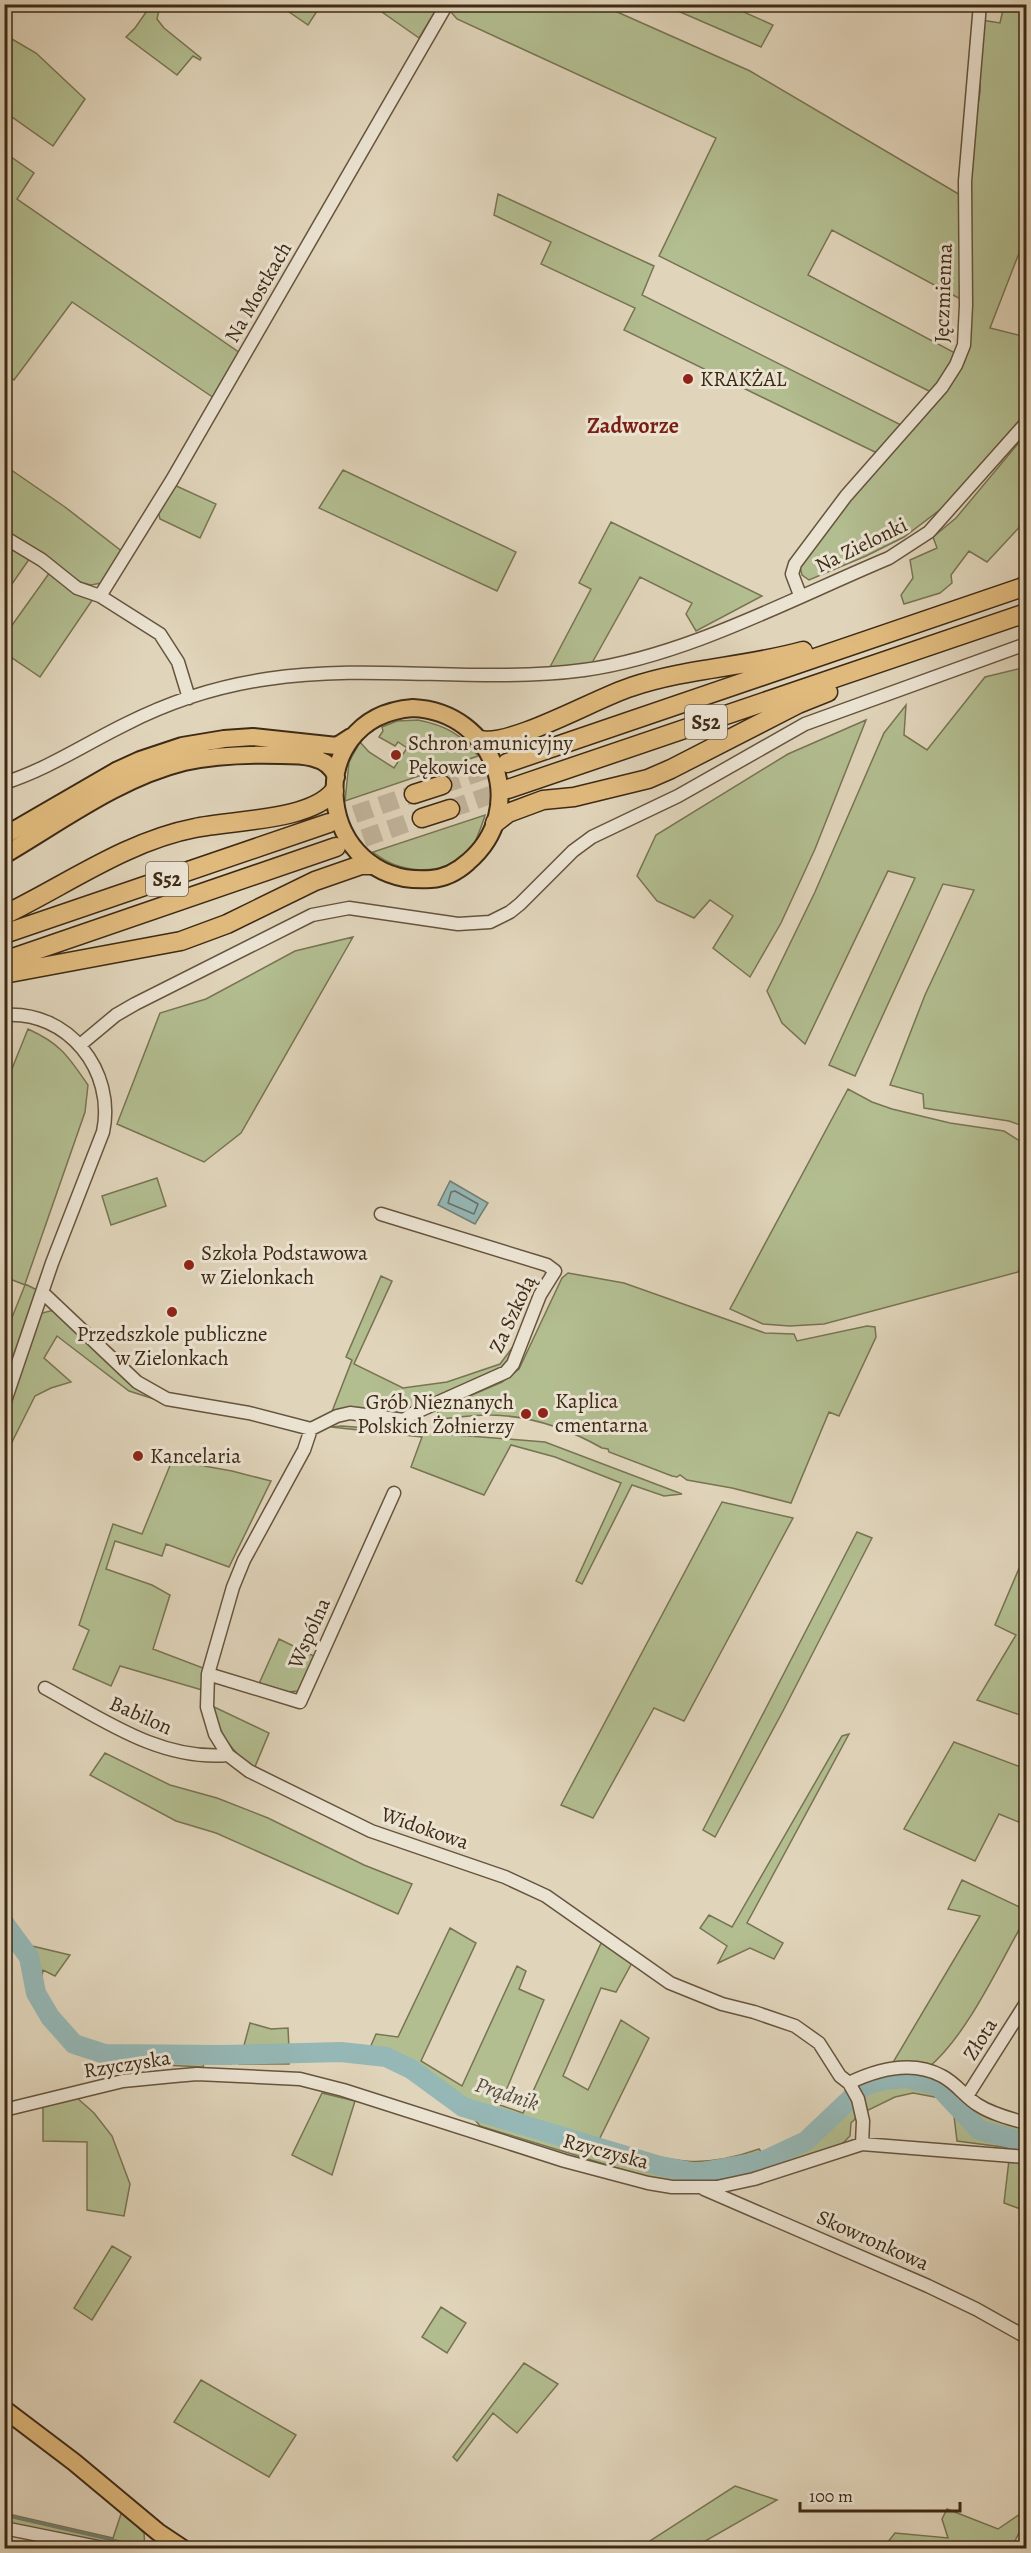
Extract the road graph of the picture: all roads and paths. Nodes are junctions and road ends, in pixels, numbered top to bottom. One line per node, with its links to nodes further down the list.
1 (447, 4): 6 (street, Na Mostkach)
2 (980, 4): 7 (street, Jęczmienna)
3 (1026, 423): 7 (street, Na Zielonki)
4 (4, 537): 6 (street)
5 (1026, 586): 9 (highway, S52)
6 (100, 596): 12 (street)
7 (800, 596): 12 (street, Na Zielonki)
8 (1026, 613): 11 (highway, S52)
9 (867, 640): 14 (highway); 15 (highway, S52)
10 (1026, 644): 34 (street)
11 (904, 654): 19 (highway, S52); 23 (highway)
12 (189, 698): 16 (street, Na Zielonki)
13 (351, 737): 14 (main road); 17 (main road); 25 (main road)
14 (480, 740): 23 (main road)
15 (507, 763)
16 (4, 783)
17 (335, 784): 27 (main road); 28 (main road); 29 (highway)
18 (442, 785): 20 (highway)
19 (508, 789)
20 (414, 794)
21 (450, 809): 22 (highway)
22 (422, 818)
23 (495, 823): 28 (main road)
24 (329, 824): 30 (highway, S52)
25 (4, 836)
26 (336, 848): 31 (highway, S52)
27 (4, 855)
28 (371, 865): 32 (highway)
29 (4, 915)
30 (4, 934)
31 (4, 961)
32 (4, 974)
33 (4, 1015): 34 (street)
34 (80, 1045): 36 (street)
35 (381, 1214): 38 (street, Za Szkołą)
36 (42, 1292): 37 (street); 38 (street)
37 (4, 1404)
38 (311, 1429): 40 (street, Widokowa)
39 (394, 1493): 40 (street, Wspólna)
40 (208, 1674): 42 (street, Widokowa)
41 (45, 1688): 42 (street, Babilon)
42 (228, 1755): 44 (street, Widokowa)
43 (1026, 2003): 45 (street, Złota)
44 (850, 2086): 45 (street); 48 (street, Widokowa)
45 (967, 2096): 47 (street)
46 (4, 2110): 50 (street, Rzyczyska)
47 (1026, 2122)
48 (862, 2144): 49 (street, Rzyczyska); 50 (street, Rzyczyska)
49 (1026, 2157)
50 (700, 2188): 51 (street, Skowronkowa)
51 (1026, 2337)
52 (4, 2409): 55 (main road)
53 (4, 2528): 54 (street)
54 (103, 2548)
55 (182, 2548)

